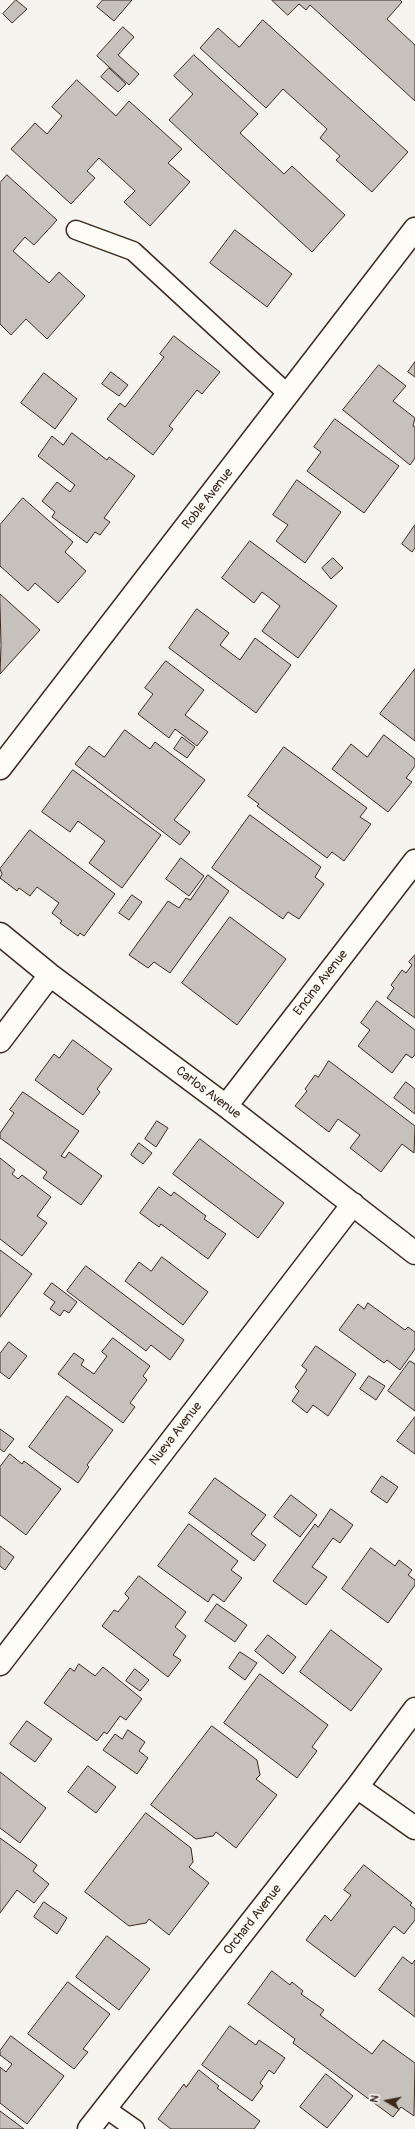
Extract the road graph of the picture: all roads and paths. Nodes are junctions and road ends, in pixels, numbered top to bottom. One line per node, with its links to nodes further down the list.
1 (415, 229): 3 (street, Roble Avenue)
2 (76, 230): 3 (lane)
3 (288, 395): 4 (street, Roble Avenue)
4 (0, 768)
5 (415, 861): 9 (street, Encina Avenue)
6 (0, 934): 7 (street, Carlos Avenue)
7 (50, 975): 8 (street); 9 (street, Carlos Avenue)
8 (0, 1041)
9 (226, 1106): 10 (street, Carlos Avenue)
10 (353, 1204): 11 (street, Carlos Avenue); 12 (street, Nueva Avenue)
11 (415, 1253)
12 (0, 1664)
13 (415, 1709): 14 (street, Orchard Avenue)
14 (357, 1787): 15 (street); 16 (street, Orchard Avenue)
15 (415, 1828)
16 (105, 2108): 17 (street, Orchard Avenue); 18 (lane)
17 (89, 2129)
18 (135, 2129)

